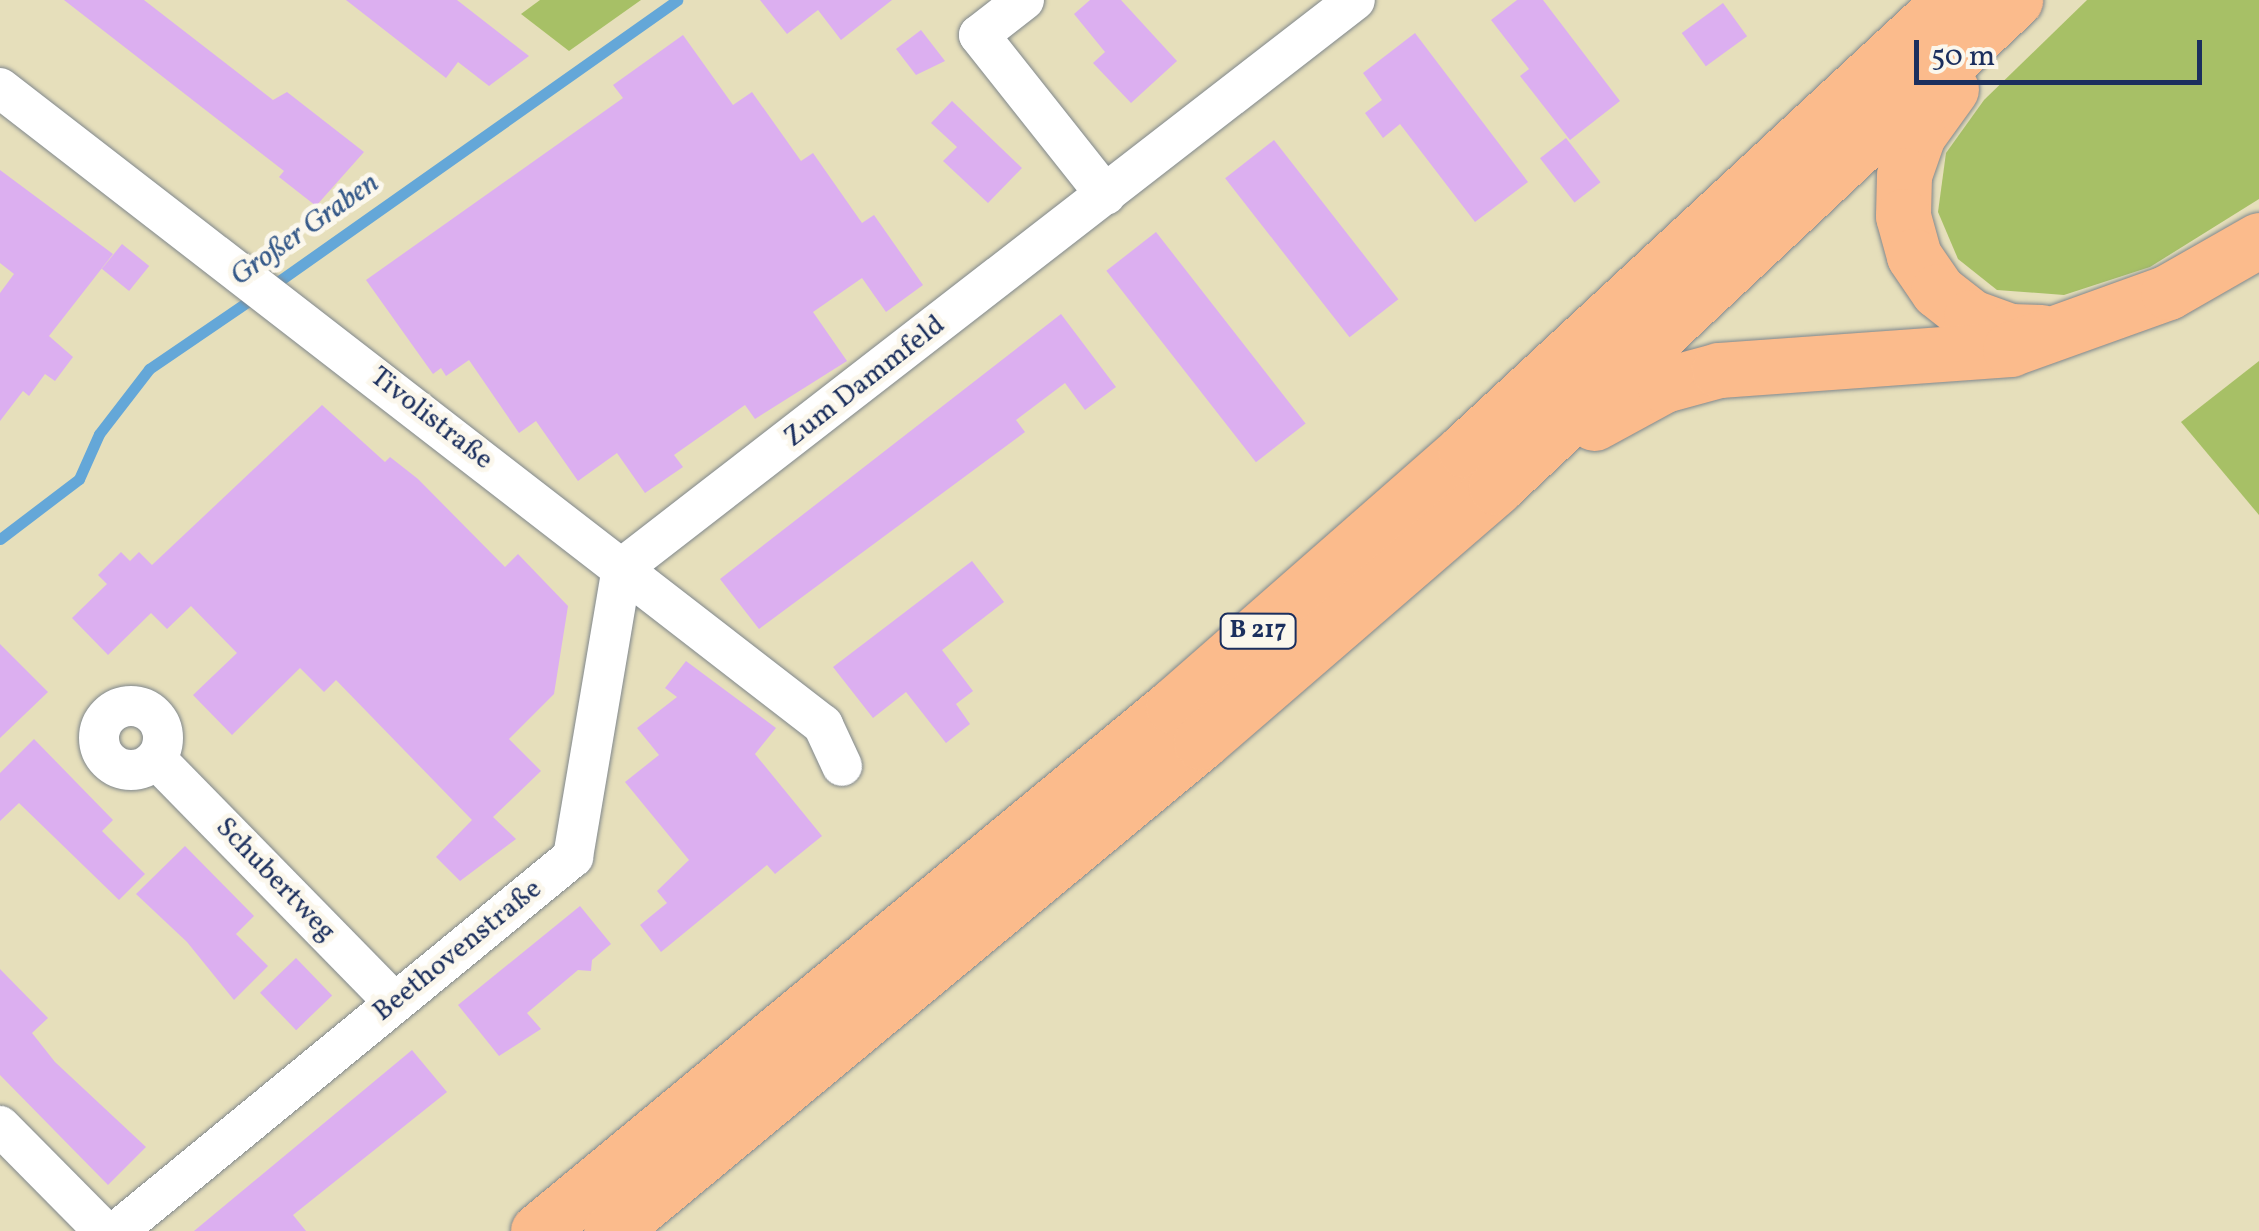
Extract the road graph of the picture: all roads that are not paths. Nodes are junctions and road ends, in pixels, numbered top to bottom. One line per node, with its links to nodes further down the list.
1 (1024, 0): 6 (street)
2 (1355, 0): 6 (street, Zum Dammfeld)
3 (1951, 0): 17 (highway, B 217)
4 (2016, 0): 8 (highway); 9 (highway, B 217)
5 (0, 88): 10 (street, Tivolistraße)
6 (1106, 194): 10 (street, Zum Dammfeld)
7 (2259, 240): 8 (highway)
8 (2092, 322): 9 (highway)
9 (1496, 486): 18 (highway, B 217)
10 (622, 568): 12 (street, Tivolistraße); 13 (street, Beethovenstraße)
11 (156, 758): 13 (street, Schubertweg)
12 (842, 766)
13 (394, 1002): 16 (street, Beethovenstraße)
14 (0, 1126): 15 (street)
15 (104, 1231)
16 (117, 1231)
17 (538, 1231)
18 (611, 1231)

